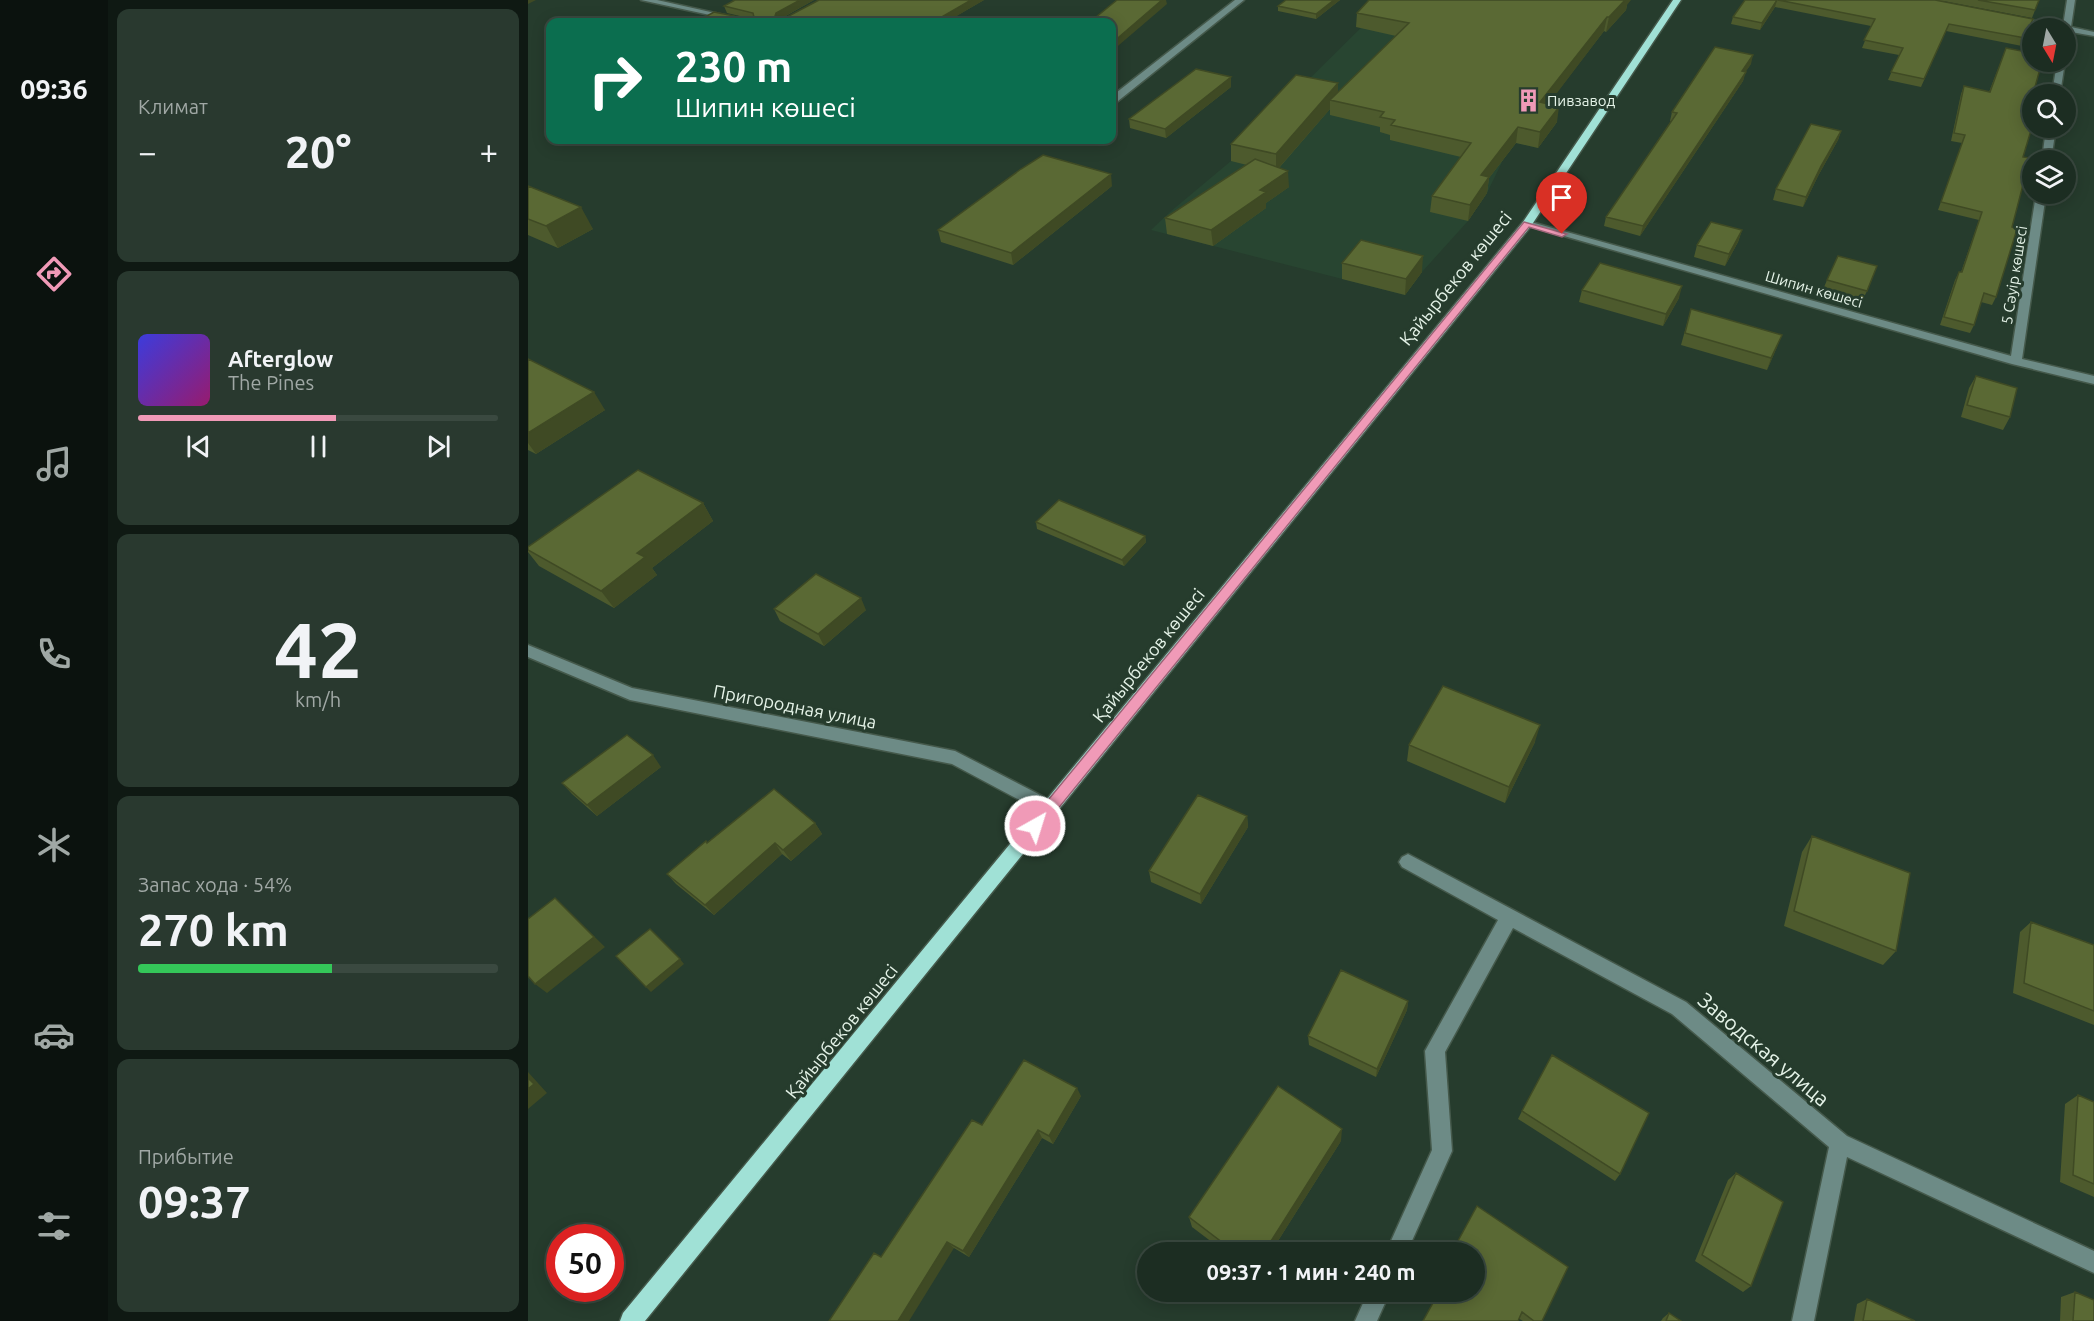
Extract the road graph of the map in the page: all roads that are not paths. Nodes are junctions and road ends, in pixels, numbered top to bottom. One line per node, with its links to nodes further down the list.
1 (645, 0): 6 (street)
2 (1240, 0): 11 (street)
3 (1677, 0): 13 (main road, Қайырбеков көшесі)
4 (2071, 0): 7 (street)
5 (1999, 16): 8 (street)
6 (732, 18)
7 (2068, 18)
8 (2022, 21)
9 (2076, 33): 10 (street)
10 (2094, 34)
11 (1116, 97)
12 (2040, 204): 14 (street, 5 Сәуір көшесі)
13 (1527, 224): 14 (street, Шипин көшесі); 17 (main road, Қайырбеков көшесі)
14 (2016, 361): 15 (street, Шипин көшесі)
15 (2094, 380)
16 (528, 651): 17 (street, Пригородная улица)
17 (1050, 808): 24 (main road, Қайырбеков көшесі)
18 (1408, 862): 19 (street, Заводская улица)
19 (1509, 917): 20 (street, Заводская улица); 21 (street)
20 (1840, 1143): 22 (street, Заводская улица); 26 (street)
21 (1401, 1242)
22 (2094, 1262)
23 (1375, 1302): 25 (street)
24 (631, 1321)
25 (1366, 1321)
26 (1803, 1321)

